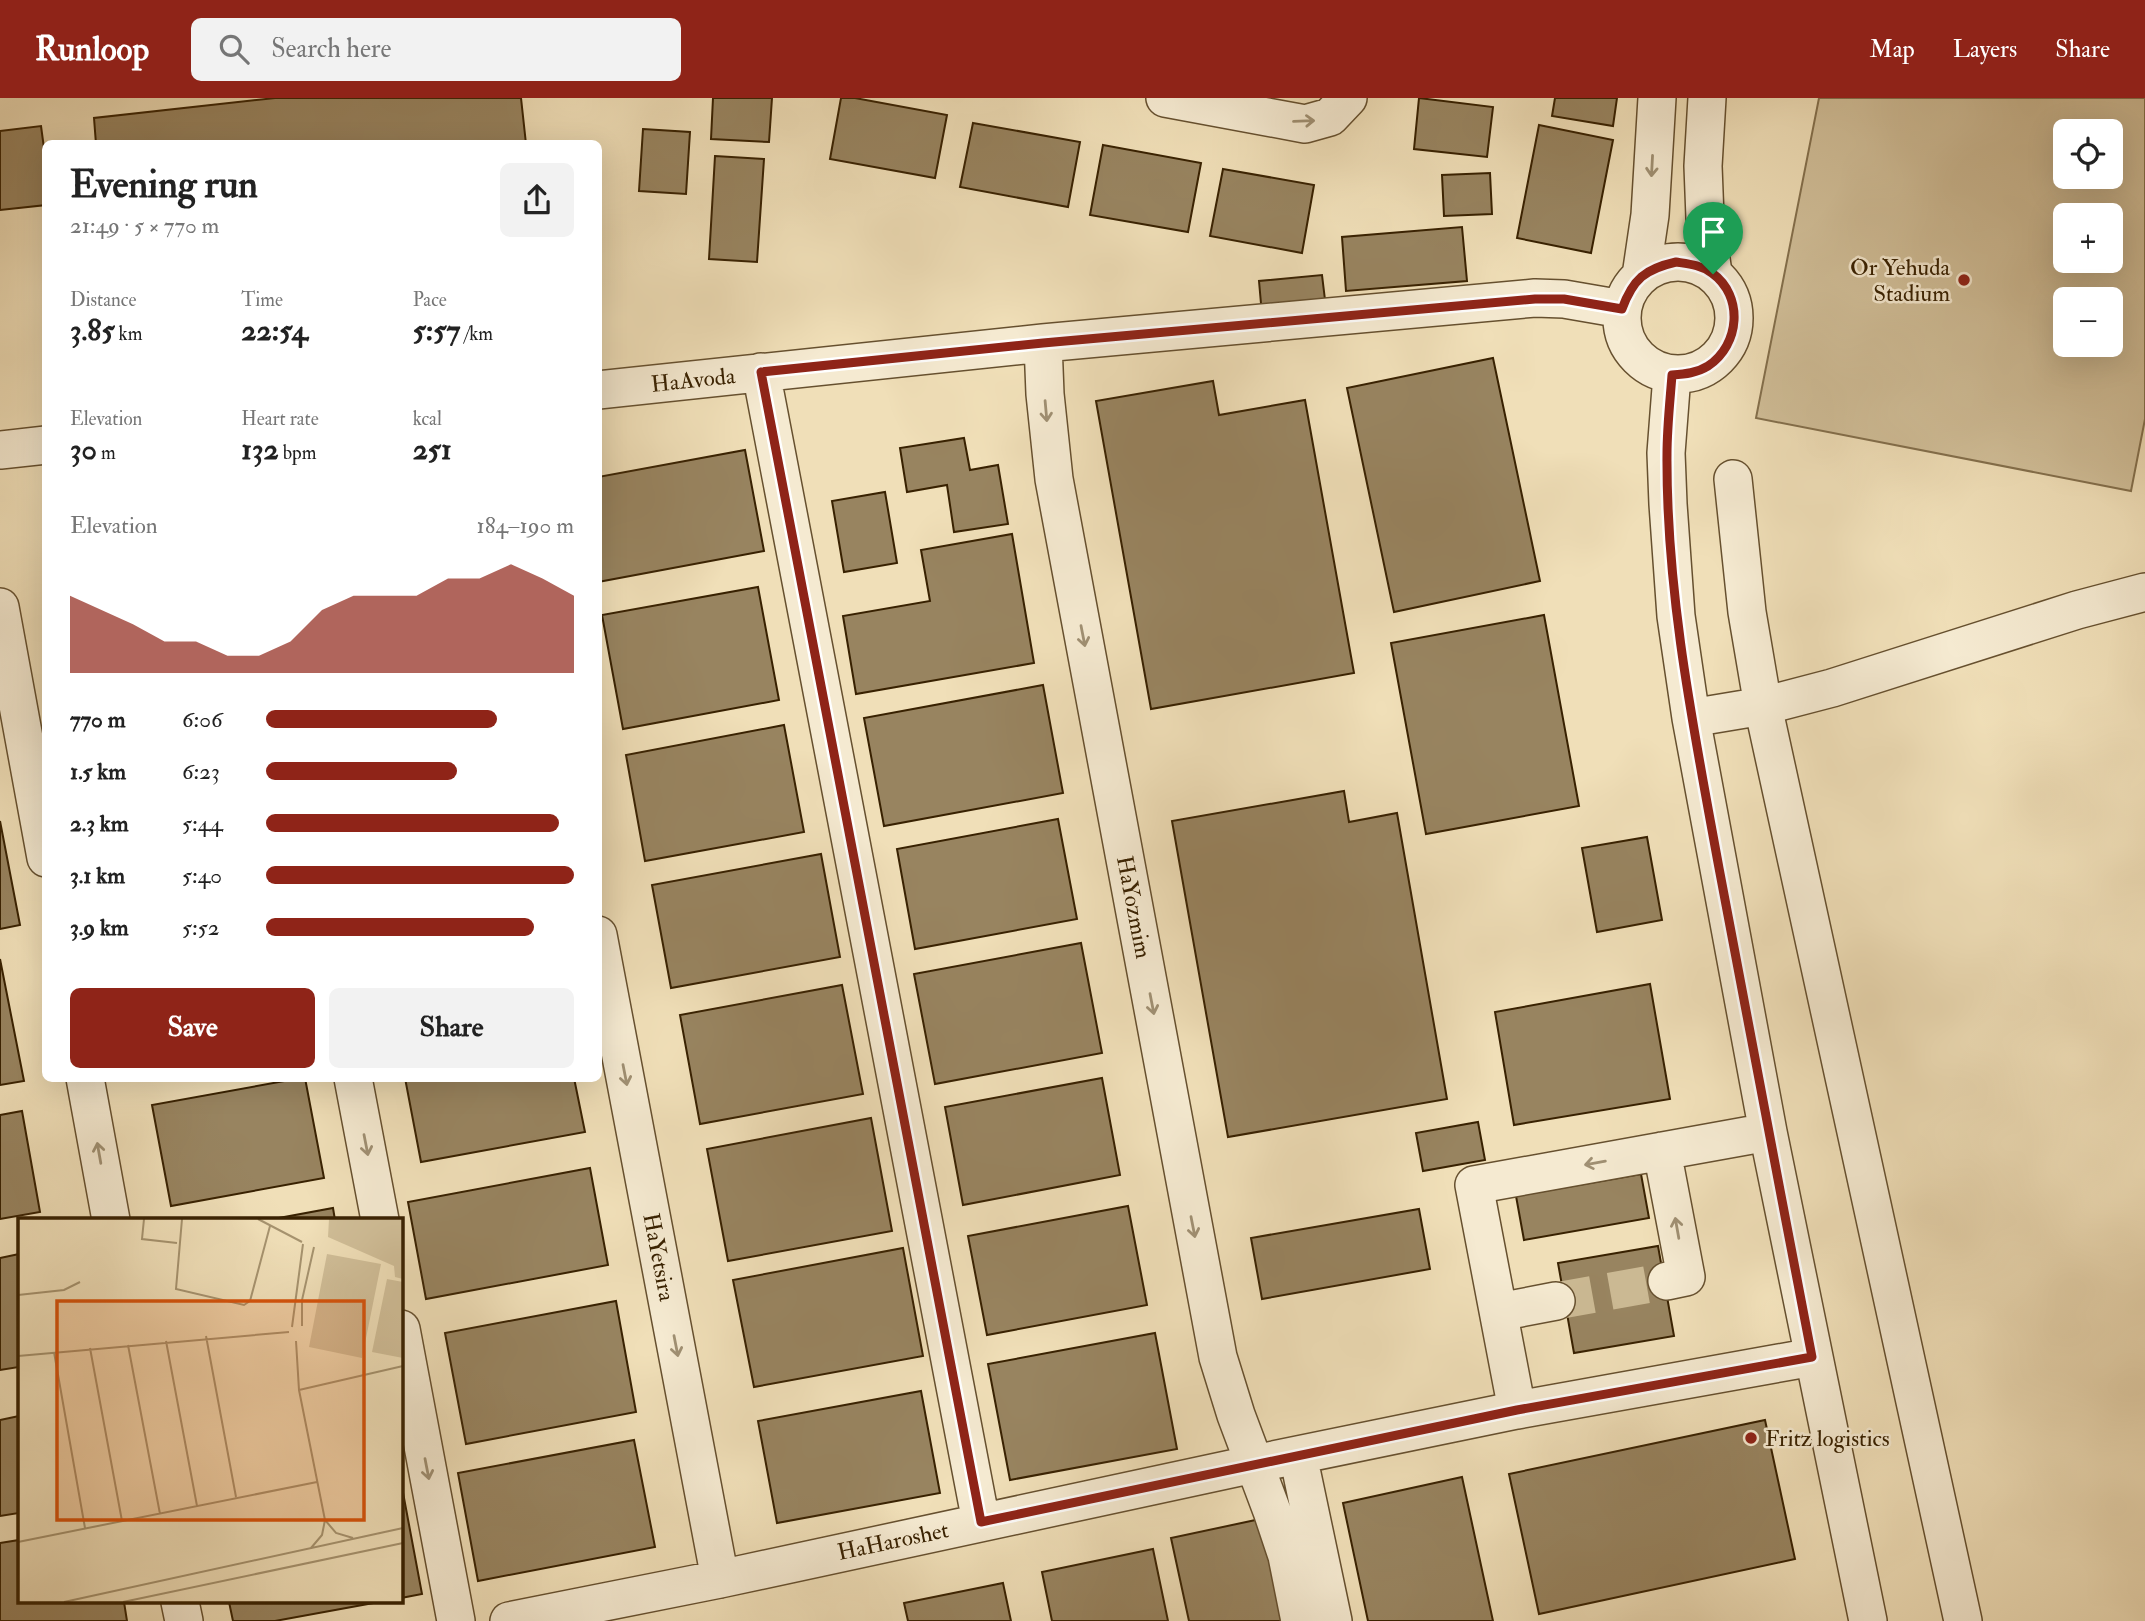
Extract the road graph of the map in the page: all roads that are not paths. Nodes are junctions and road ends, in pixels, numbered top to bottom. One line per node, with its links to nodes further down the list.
1 (1165, 98): 2 (street, one-way to 2)
2 (1348, 98)
3 (1657, 98): 6 (street, one-way to 6)
4 (1707, 98): 5 (street)
5 (1713, 274): 6 (street); 10 (street)
6 (1641, 276): 7 (street)
7 (1622, 309): 8 (street, HaAvoda); 10 (street)
8 (1043, 343): 9 (street, HaAvoda); 34 (street, HaYozmim, one-way to 34)
9 (761, 372): 11 (street, HaAvoda); 35 (street)
10 (1672, 375): 18 (street)
11 (602, 390)
12 (42, 445): 13 (street)
13 (0, 450)
14 (1733, 479): 17 (street)
15 (2145, 592): 17 (street)
16 (0, 607): 19 (street)
17 (1763, 706): 18 (street); 42 (street)
18 (1691, 718): 23 (street)
19 (42, 836)
20 (602, 956): 36 (street, HaYetsira, one-way to 36)
21 (86, 1082): 25 (street, one-way to 21)
22 (354, 1082): 26 (street, one-way to 26)
23 (1768, 1132): 24 (street); 31 (street)
24 (1662, 1151): 27 (street, one-way to 24); 29 (street, one-way to 29)
25 (111, 1218)
26 (380, 1218)
27 (1667, 1281)
28 (1556, 1301): 29 (street)
29 (1509, 1310): 32 (street)
30 (402, 1334): 37 (street, one-way to 37)
31 (1812, 1357): 32 (street, HaHaroshet); 41 (street)
32 (1528, 1408): 33 (street, HaHaroshet)
33 (1298, 1455): 34 (street, HaHaroshet); 40 (street)
34 (1254, 1464): 35 (street, HaHaroshet); 39 (street, HaYozmim)
35 (981, 1522): 36 (street, HaHaroshet)
36 (720, 1579): 38 (street, HaHaroshet)
37 (456, 1621)
38 (509, 1621)
39 (1300, 1621)
40 (1333, 1621)
41 (1868, 1621)
42 (1963, 1621)

